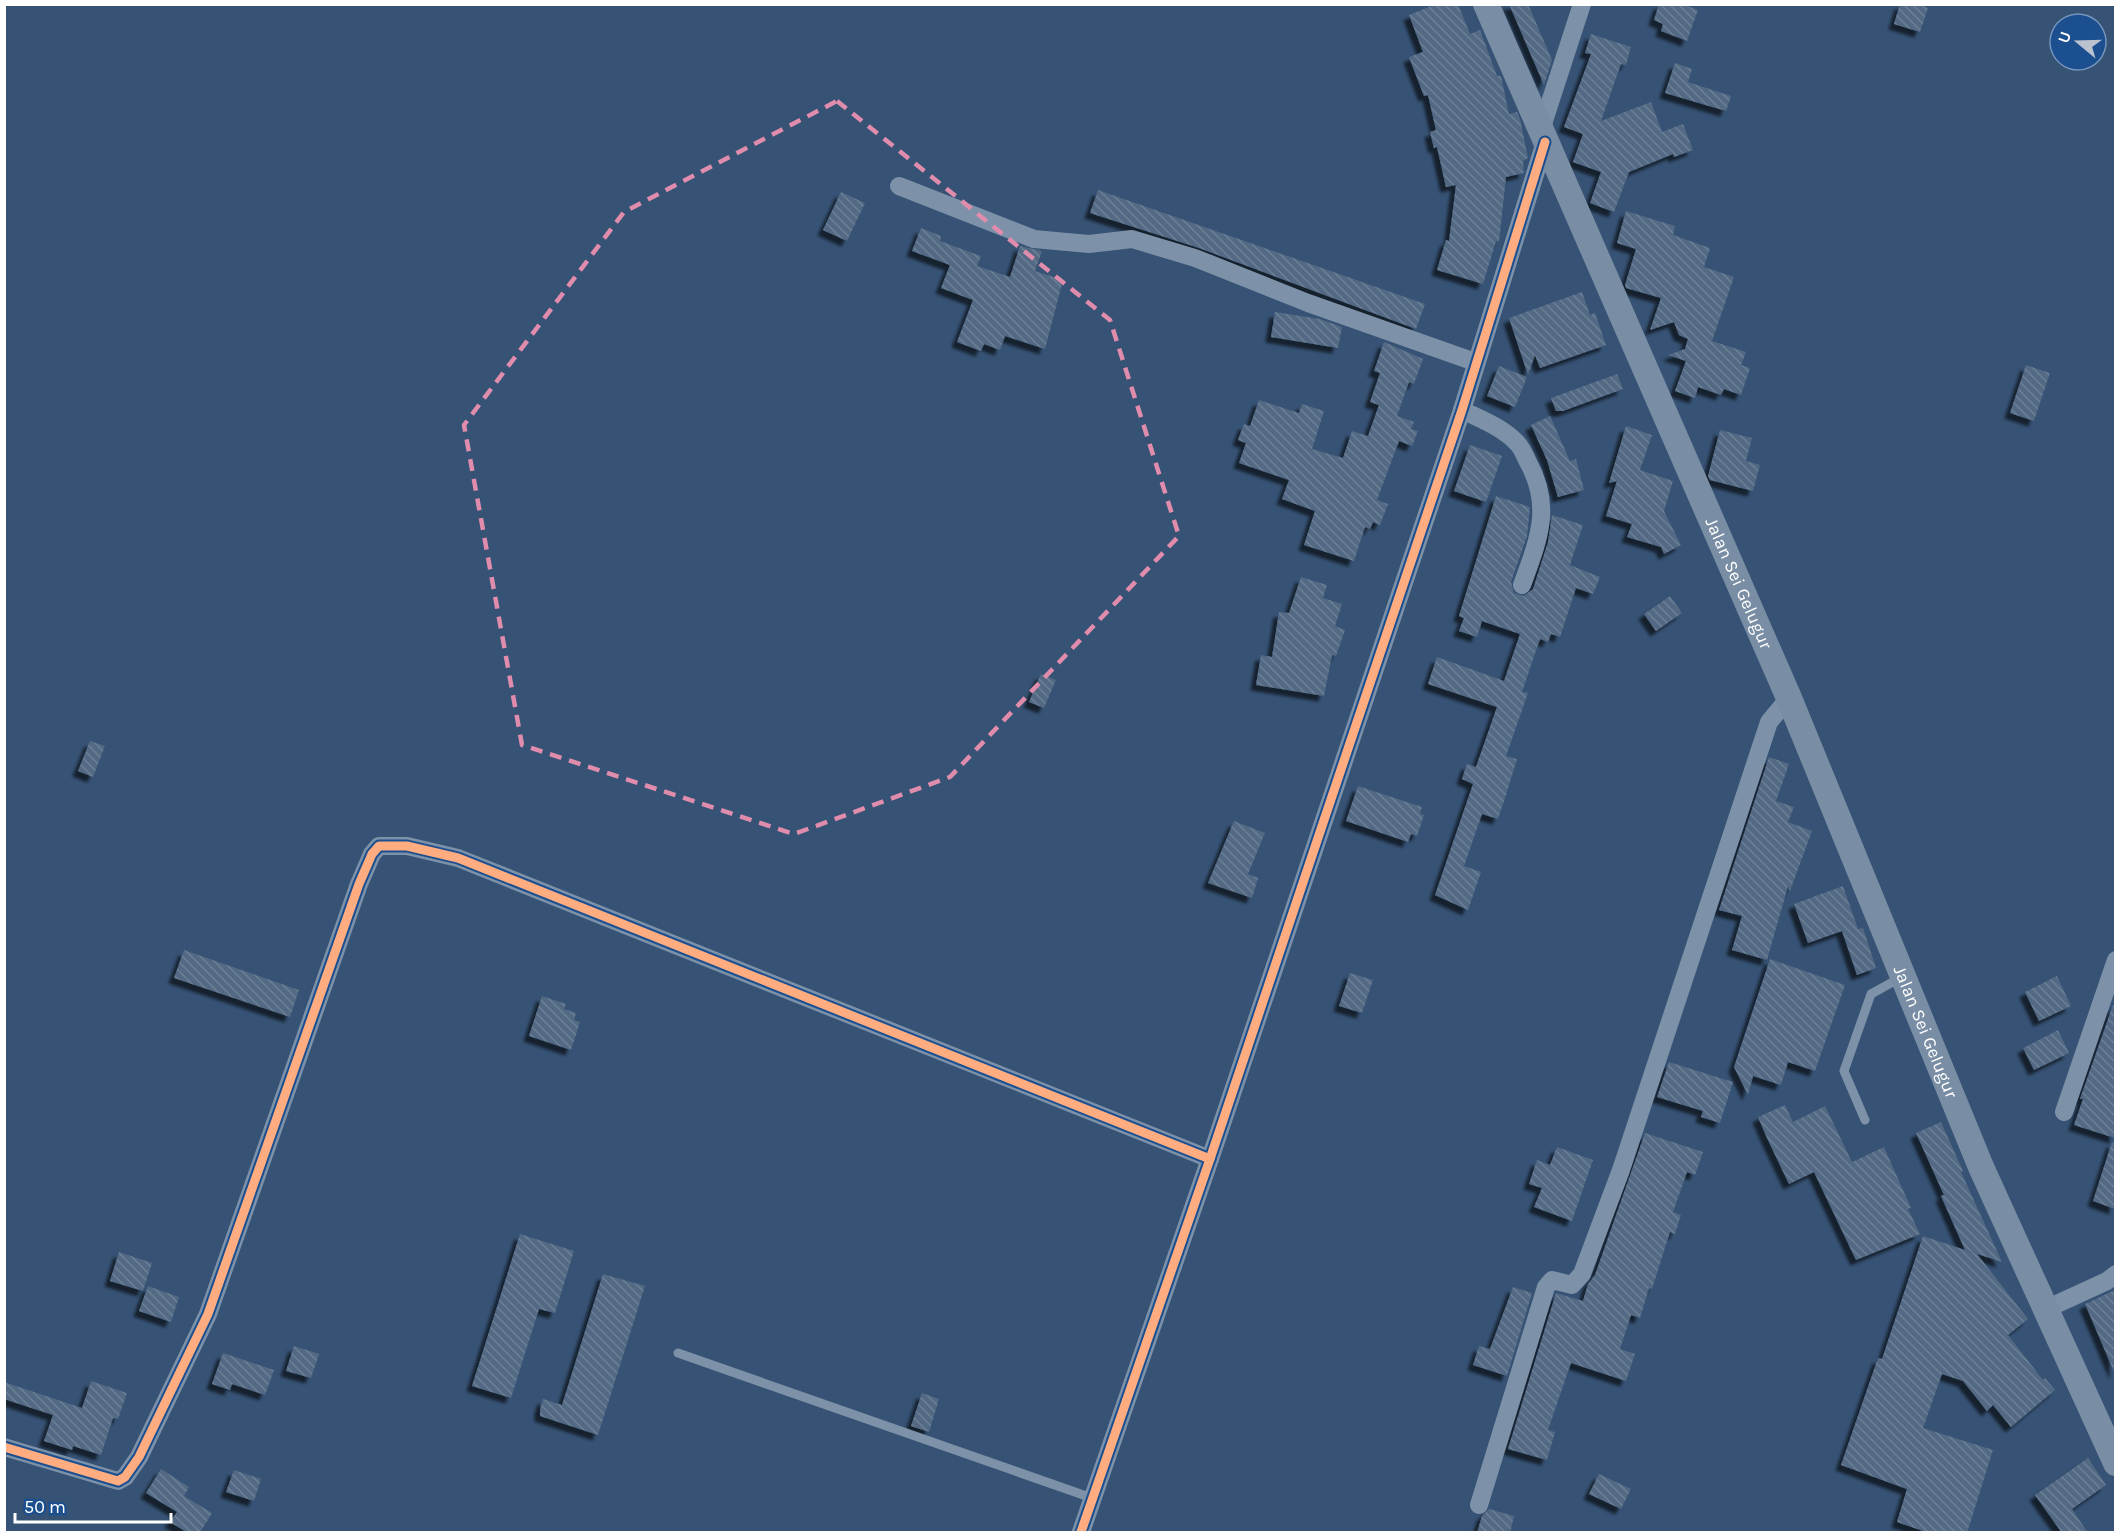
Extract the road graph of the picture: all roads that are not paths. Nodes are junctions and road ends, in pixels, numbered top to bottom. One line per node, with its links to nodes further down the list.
1 (1486, 4): 3 (main road, Jalan Sei Gelugur)
2 (1582, 4): 3 (street)
3 (1543, 136): 5 (street); 8 (main road, Jalan Sei Gelugur)
4 (898, 186): 5 (street)
5 (1475, 362): 6 (street)
6 (1462, 410): 7 (street); 13 (street)
7 (1522, 585)
8 (1789, 698): 10 (main road, Jalan Sei Gelugur); 20 (street)
9 (2115, 960): 11 (street)
10 (1903, 977): 12 (lane); 15 (main road, Jalan Sei Gelugur)
11 (2064, 1112)
12 (1865, 1120)
13 (1210, 1159): 17 (street); 19 (street)
14 (2115, 1274): 15 (street)
15 (2046, 1309): 18 (main road, Jalan Sei Gelugur)
16 (678, 1353): 19 (lane)
17 (4, 1447)
18 (2115, 1463)
19 (1092, 1498): 21 (street)
20 (1479, 1505)
21 (1081, 1533)

